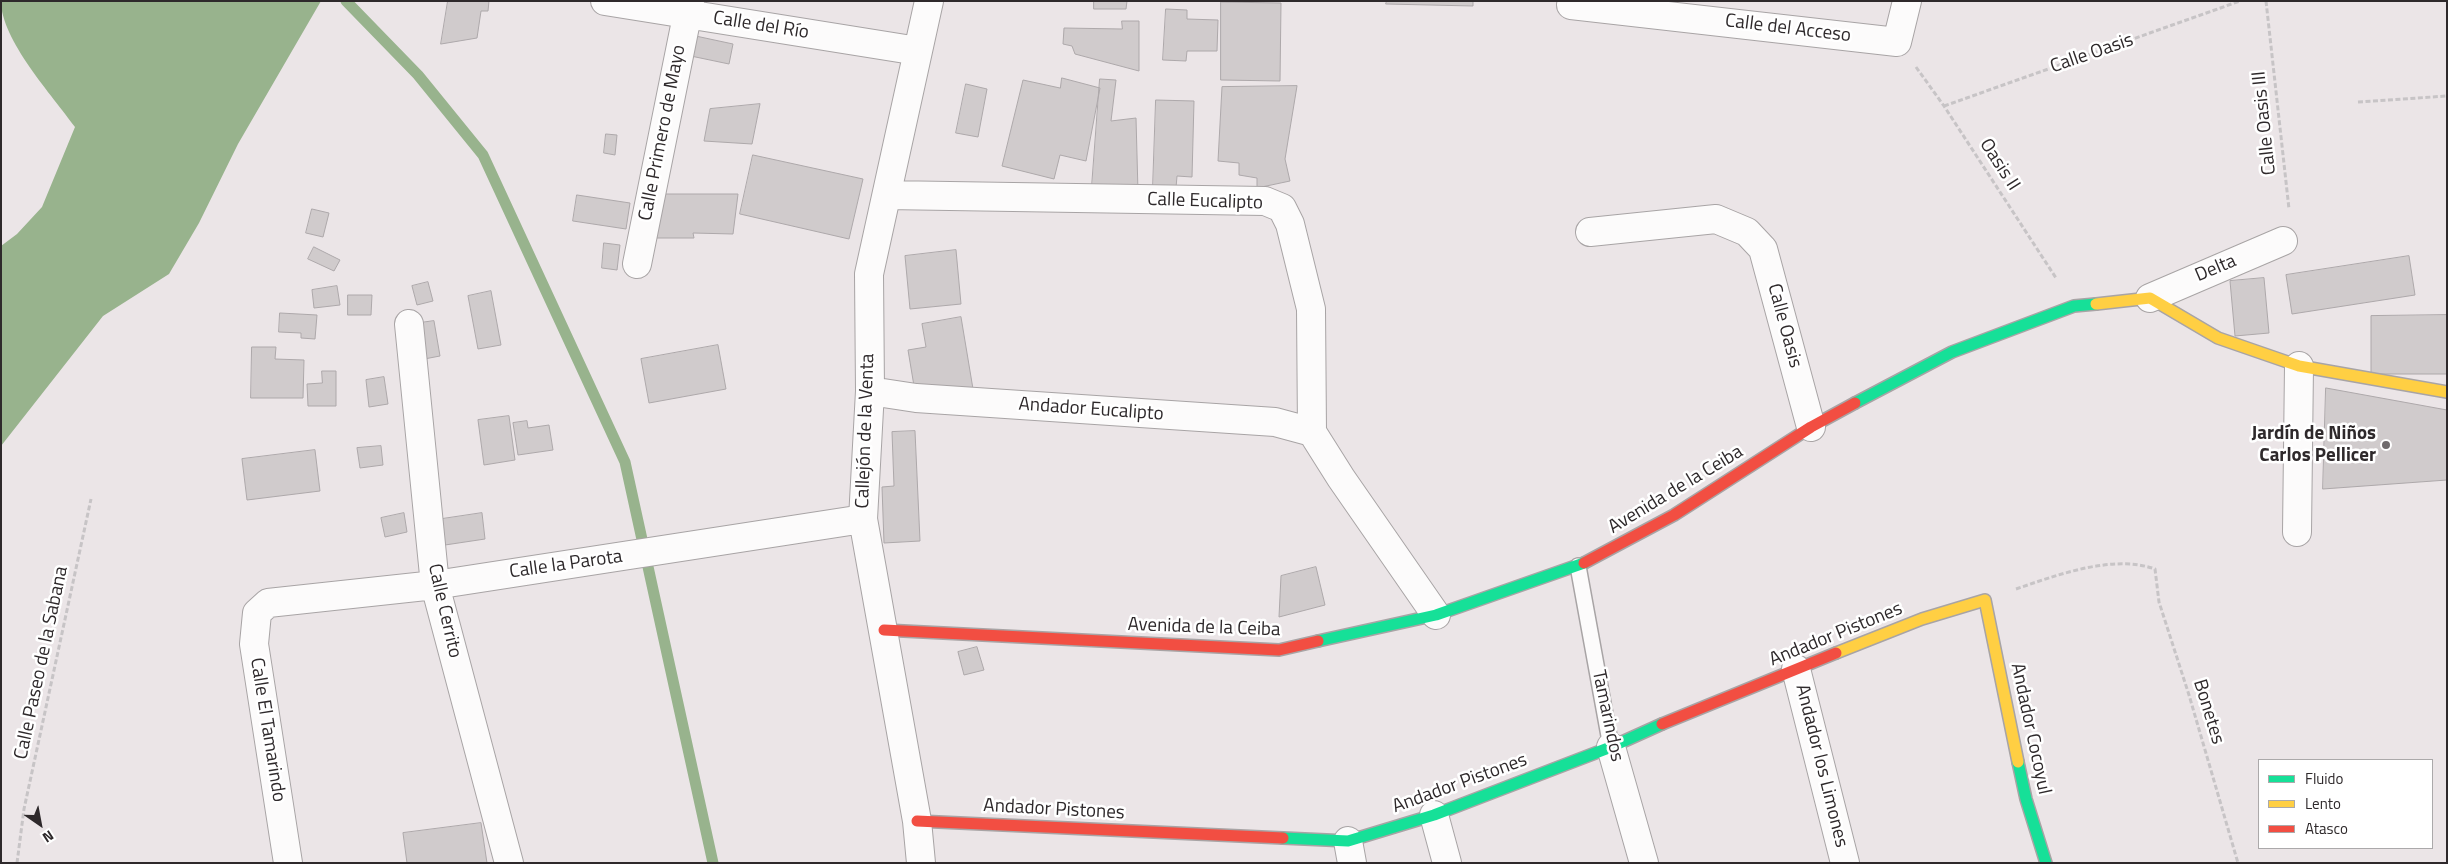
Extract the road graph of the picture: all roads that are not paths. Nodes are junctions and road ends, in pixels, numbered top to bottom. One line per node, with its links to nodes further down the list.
1 (604, 1): 5 (street, Calle del Río)
2 (929, 1): 7 (street, Callejón de la Venta)
3 (1907, 1): 6 (street, Calle del Acceso)
4 (1571, 5): 6 (street, Calle del Acceso)
5 (689, 8): 7 (street, Calle del Río); 11 (street, Calle Primero de Mayo)
6 (1680, 9)
7 (918, 51): 8 (street, Callejón de la Venta)
8 (887, 195): 15 (street, Callejón de la Venta); 18 (street, Calle Eucalipto)
9 (1590, 232): 17 (street, Calle Oasis)
10 (2283, 241): 12 (street, Delta)
11 (637, 264)
12 (2150, 298): 14 (street); 17 (street, Avenida de la Ceiba)
13 (409, 324): 22 (street, Calle Cerrito)
14 (2299, 366): 16 (street); 20 (street)
15 (870, 391): 18 (street, Andador Eucalipto); 19 (street, Callejón de la Venta)
16 (2447, 392)
17 (1811, 427): 21 (street, Avenida de la Ceiba)
18 (1312, 432): 25 (street)
19 (863, 520): 22 (street, Calle la Parota); 26 (street, Callejón de la Venta)
20 (2297, 532)
21 (1578, 566): 25 (street, Avenida de la Ceiba); 28 (lane, Tamarindos)
22 (435, 585): 24 (street, Calle la Parota); 33 (street, Calle Cerrito)
23 (1985, 600): 27 (street, Andador Pistones); 38 (street, Andador Cocoyul)
24 (268, 602): 32 (street, Calle El Tamarindo)
25 (1436, 615): 26 (street, Avenida de la Ceiba)
26 (884, 630): 30 (street, Callejón de la Venta)
27 (1796, 669): 28 (street, Andador Pistones); 37 (street, Andador los Limones)
28 (1611, 746): 29 (street, Andador Pistones); 36 (street, Tamarindos)
29 (1434, 815): 31 (street, Andador Pistones); 35 (street)
30 (917, 820): 31 (street, Andador Pistones); 34 (street, Callejón de la Venta)
31 (1350, 852)
32 (288, 863)
33 (509, 863)
34 (921, 863)
35 (1447, 863)
36 (1644, 863)
37 (1845, 863)
38 (2046, 863)

